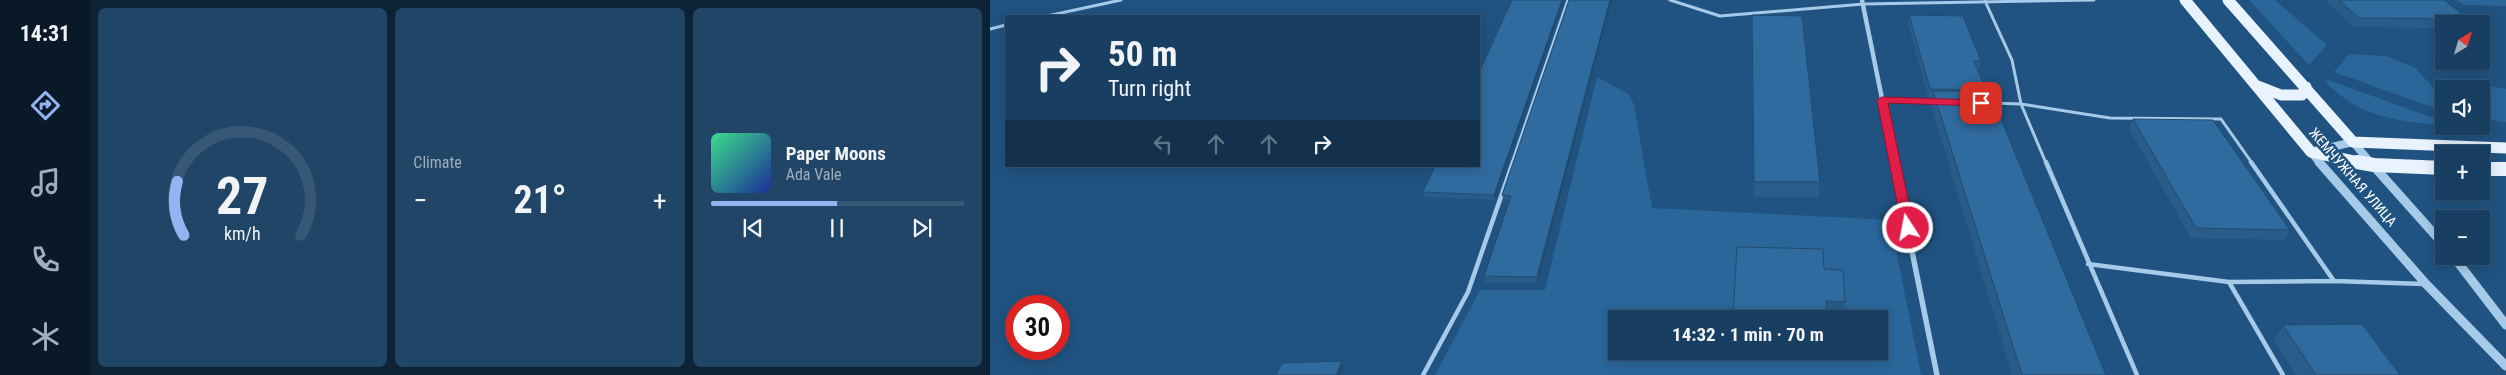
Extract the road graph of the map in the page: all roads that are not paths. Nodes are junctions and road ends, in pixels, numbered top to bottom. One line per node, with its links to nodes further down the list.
1 (1121, 0): 9 (lane)
2 (1568, 0): 33 (lane)
3 (1670, 0): 8 (lane)
4 (2094, 0): 7 (lane)
5 (2185, 0): 12 (main road, ЖЕМЧУЖНАЯ УЛИЦА)
6 (2228, 0): 13 (main road, ЖЕМЧУЖНАЯ УЛИЦА)
7 (1985, 1): 8 (lane); 17 (lane)
8 (1863, 2): 14 (street)
9 (1052, 15)
10 (1005, 25): 11 (lane)
11 (990, 29)
12 (2256, 85): 13 (main road); 20 (main road, ЖЕМЧУЖНАЯ УЛИЦА)
13 (2306, 87): 18 (main road, ЖЕМЧУЖНАЯ УЛИЦА)
14 (1882, 100): 15 (lane); 34 (street)
15 (1942, 102)
16 (1981, 103): 17 (lane)
17 (2021, 104): 26 (lane); 28 (lane)
18 (2353, 142): 19 (main road); 20 (street); 21 (street)
19 (2506, 148)
20 (2311, 152): 21 (main road); 30 (street, ЖЕМЧУЖНАЯ УЛИЦА)
21 (2374, 165): 22 (main road); 25 (street)
22 (2435, 168)
23 (2490, 169): 24 (main road)
24 (2506, 169)
25 (2435, 235)
26 (2088, 264): 29 (lane); 35 (lane)
27 (2460, 265): 31 (street)
28 (2334, 281): 29 (lane); 30 (lane)
29 (2229, 282): 36 (lane)
30 (2426, 284): 32 (street, ЖЕМЧУЖНАЯ УЛИЦА)
31 (2506, 325)
32 (2506, 366)
33 (1423, 375)
34 (1937, 375)
35 (2137, 375)
36 (2283, 375)

